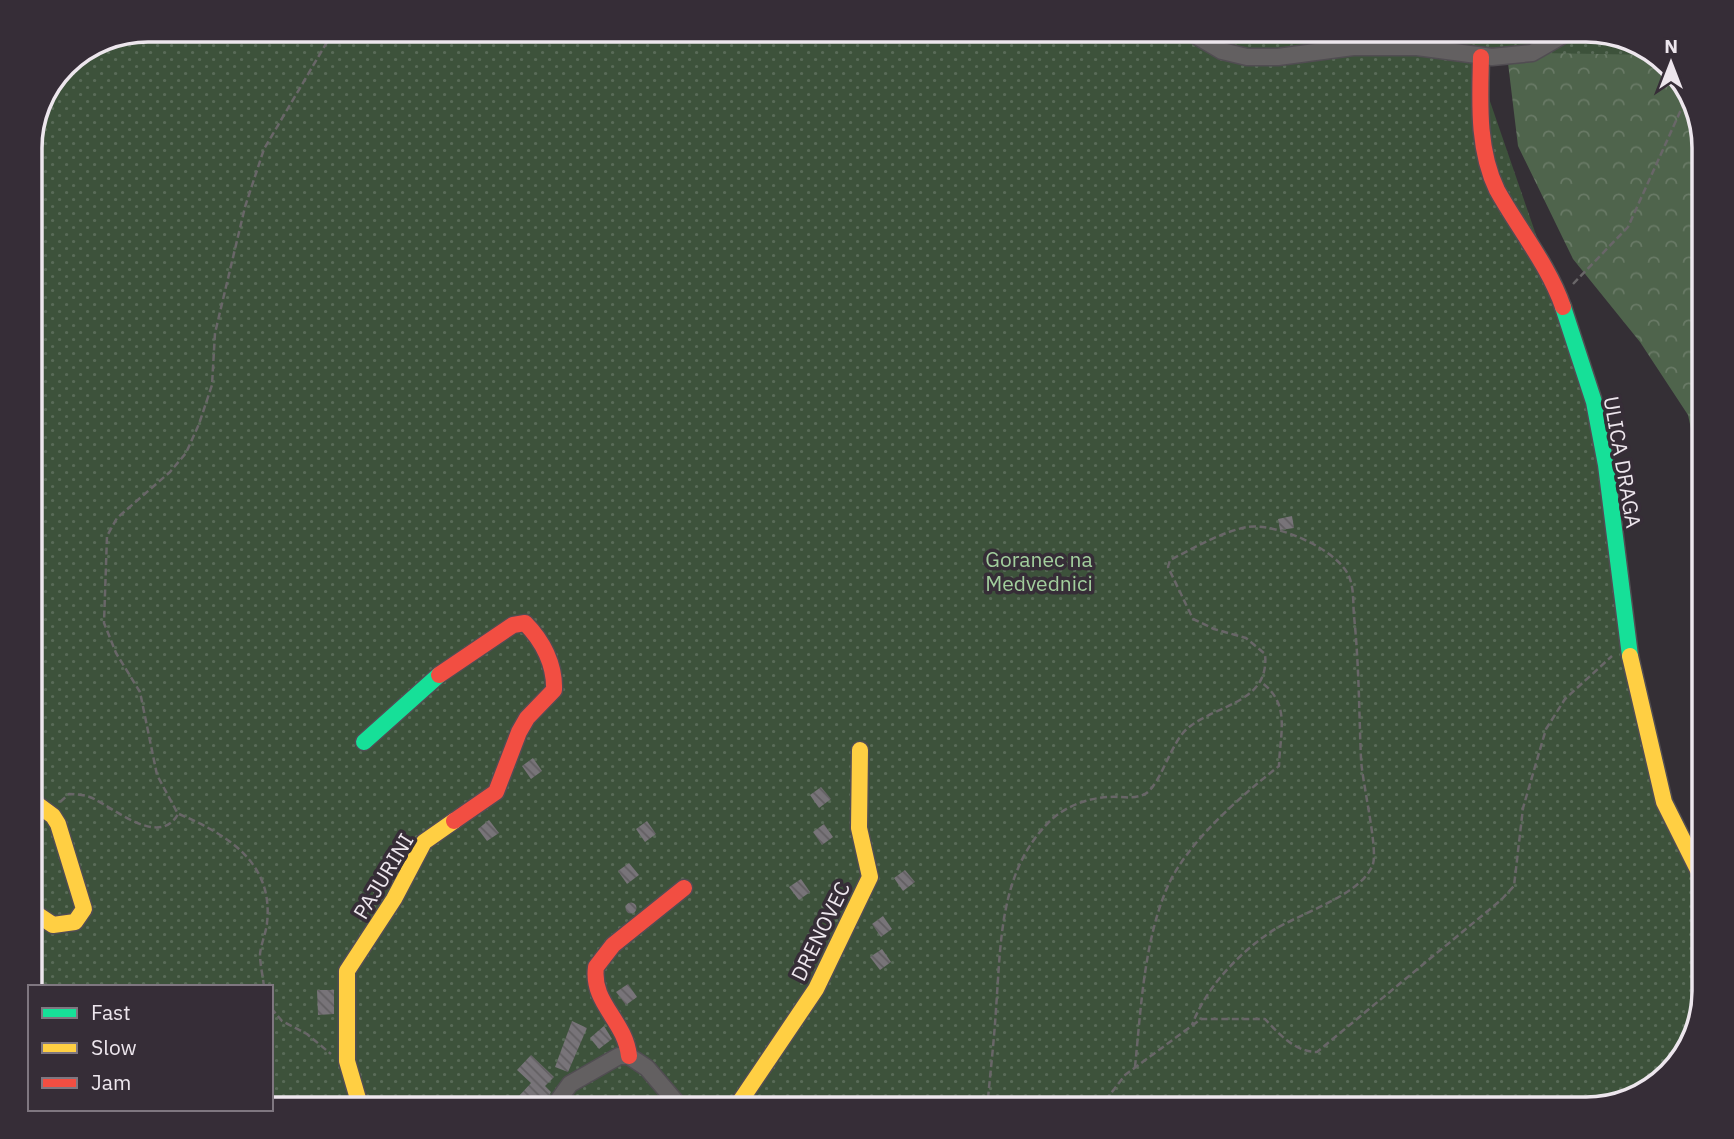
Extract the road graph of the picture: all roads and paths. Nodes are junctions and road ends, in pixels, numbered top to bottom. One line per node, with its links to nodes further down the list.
1 (327, 42): 12 (path)
2 (1207, 42): 4 (street)
3 (1552, 42): 4 (street)
4 (1481, 57): 6 (street, ULICA DRAGA)
5 (1683, 106): 6 (path)
6 (1560, 298): 7 (street, ULICA DRAGA)
7 (1627, 642): 14 (street, ULICA DRAGA); 19 (path)
8 (1261, 682): 19 (path); 22 (path); 27 (path)
9 (364, 742): 21 (street, PAJURINI)
10 (860, 750): 26 (street, DRENOVEC)
11 (42, 808): 13 (street)
12 (178, 814): 13 (path); 17 (path)
13 (53, 816): 16 (street)
14 (1692, 858)
15 (684, 888): 20 (street)
16 (42, 915)
17 (264, 985)
18 (273, 1011): 21 (path)
19 (1192, 1025): 22 (path)
20 (629, 1056): 24 (street); 25 (street)
21 (348, 1065): 23 (street, PAJURINI)
22 (1135, 1067): 28 (path)
23 (355, 1097)
24 (558, 1097)
25 (672, 1097)
26 (743, 1097)
27 (988, 1097)
28 (1108, 1097)

